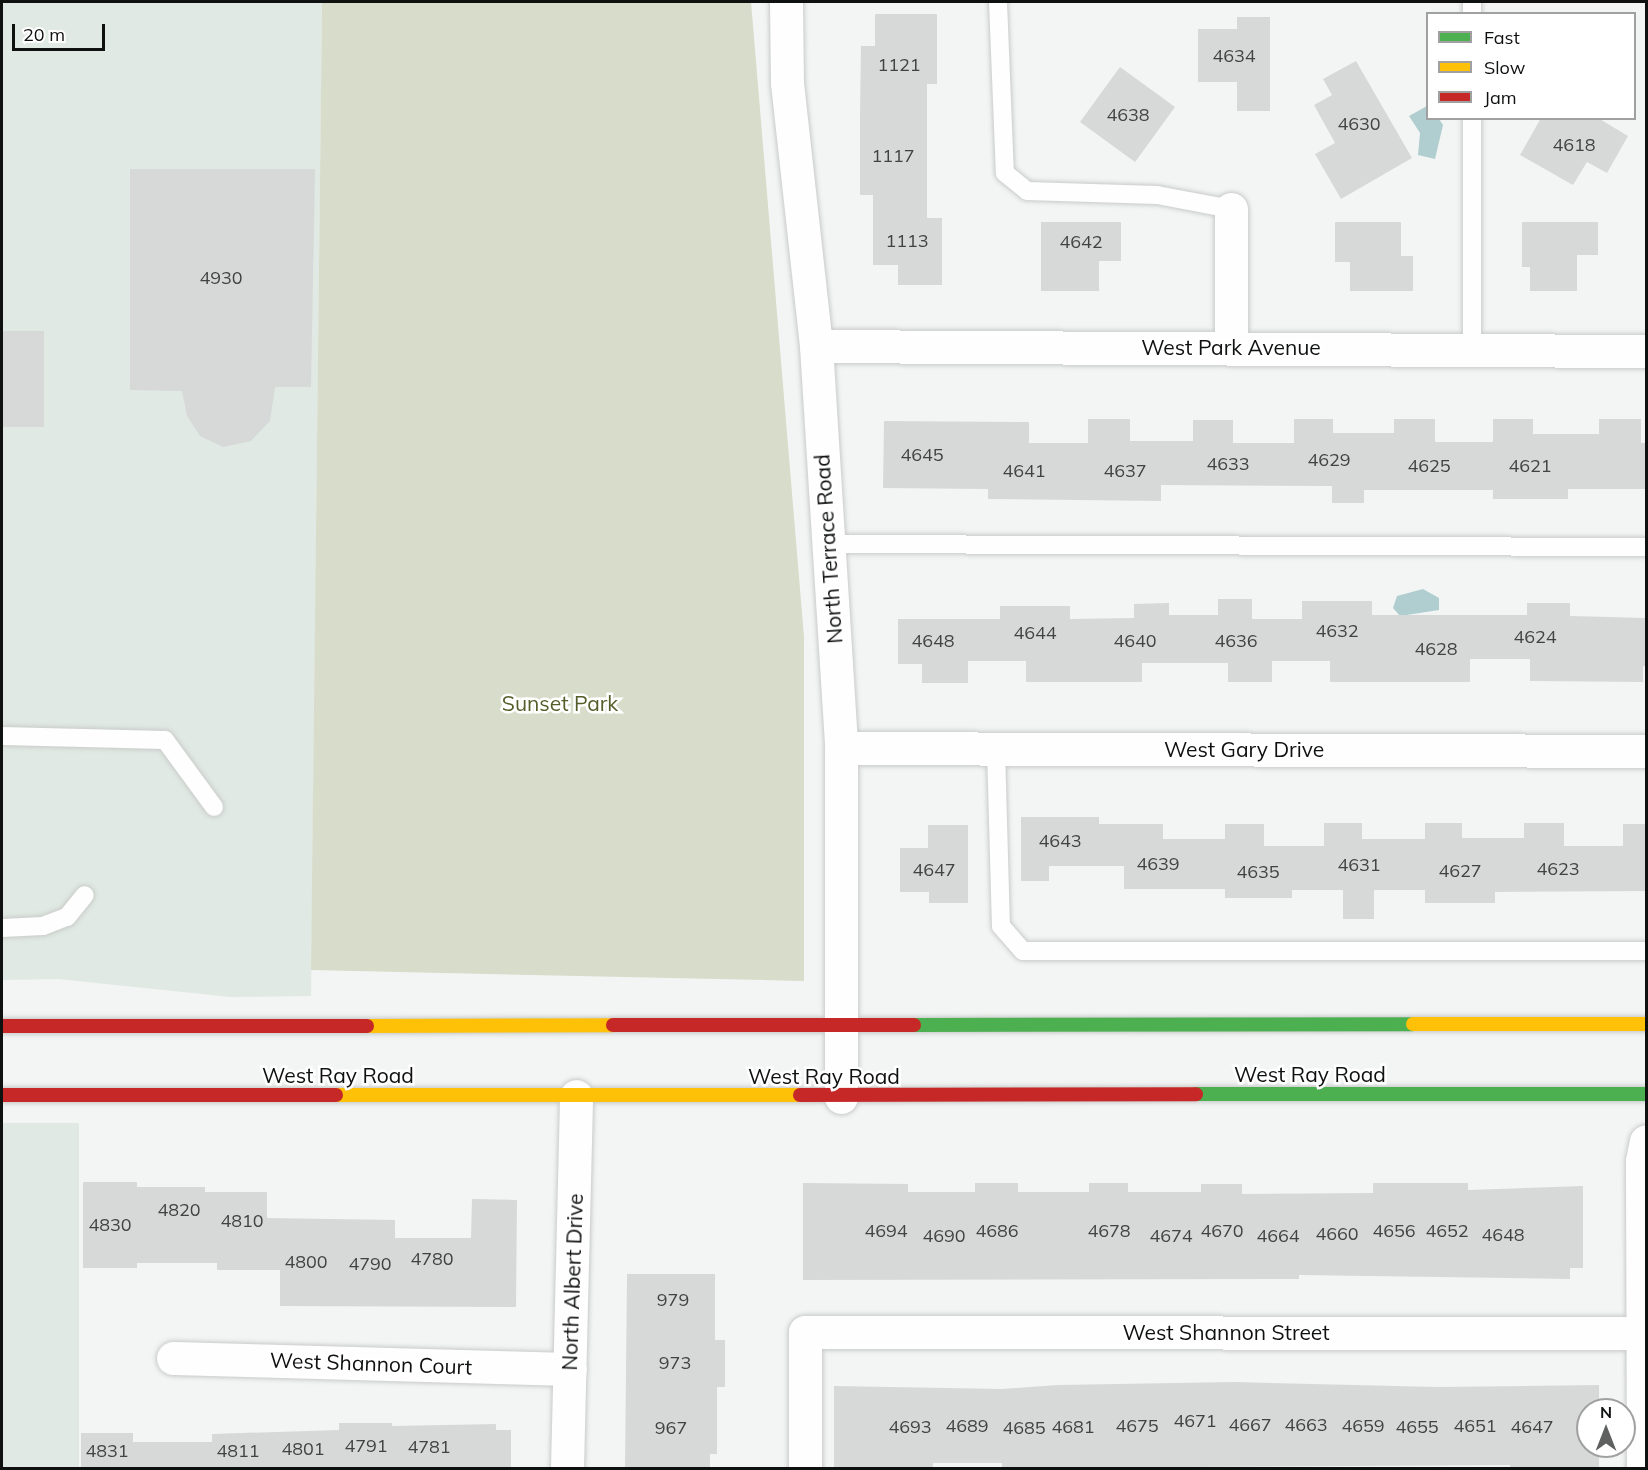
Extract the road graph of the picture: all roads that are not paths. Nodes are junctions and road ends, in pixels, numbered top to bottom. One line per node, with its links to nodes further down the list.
1 (786, 2): 5 (street, North Terrace Road)
2 (998, 2): 4 (lane)
3 (1472, 120): 7 (lane)
4 (1231, 209): 6 (street)
5 (816, 346): 6 (street, West Park Avenue); 9 (street, North Terrace Road)
6 (1231, 346): 7 (street, West Park Avenue)
7 (1472, 350): 8 (street, West Park Avenue)
8 (1647, 351)
9 (826, 544): 10 (lane); 12 (street, North Terrace Road)
10 (1647, 547)
11 (2, 736): 15 (lane)
12 (842, 748): 13 (street, West Gary Drive); 20 (street, North Terrace Road)
13 (996, 749): 14 (street, West Gary Drive); 18 (lane)
14 (1647, 751)
15 (214, 807)
16 (85, 895): 17 (lane)
17 (2, 928)
18 (1647, 951)
19 (1647, 1024): 20 (main road)
20 (842, 1025): 21 (main road); 25 (street, North Terrace Road)
21 (2, 1026)
22 (1647, 1094): 25 (main road, West Ray Road)
23 (2, 1095): 24 (main road, West Ray Road)
24 (576, 1096): 25 (main road, West Ray Road); 29 (street, North Albert Drive)
25 (842, 1097)
26 (1647, 1141): 27 (street)
27 (1644, 1333): 31 (street, West Shannon Street); 32 (street)
28 (173, 1358): 29 (street, West Shannon Court)
29 (570, 1369): 30 (street, North Albert Drive)
30 (567, 1468)
31 (805, 1468)
32 (1642, 1468)

